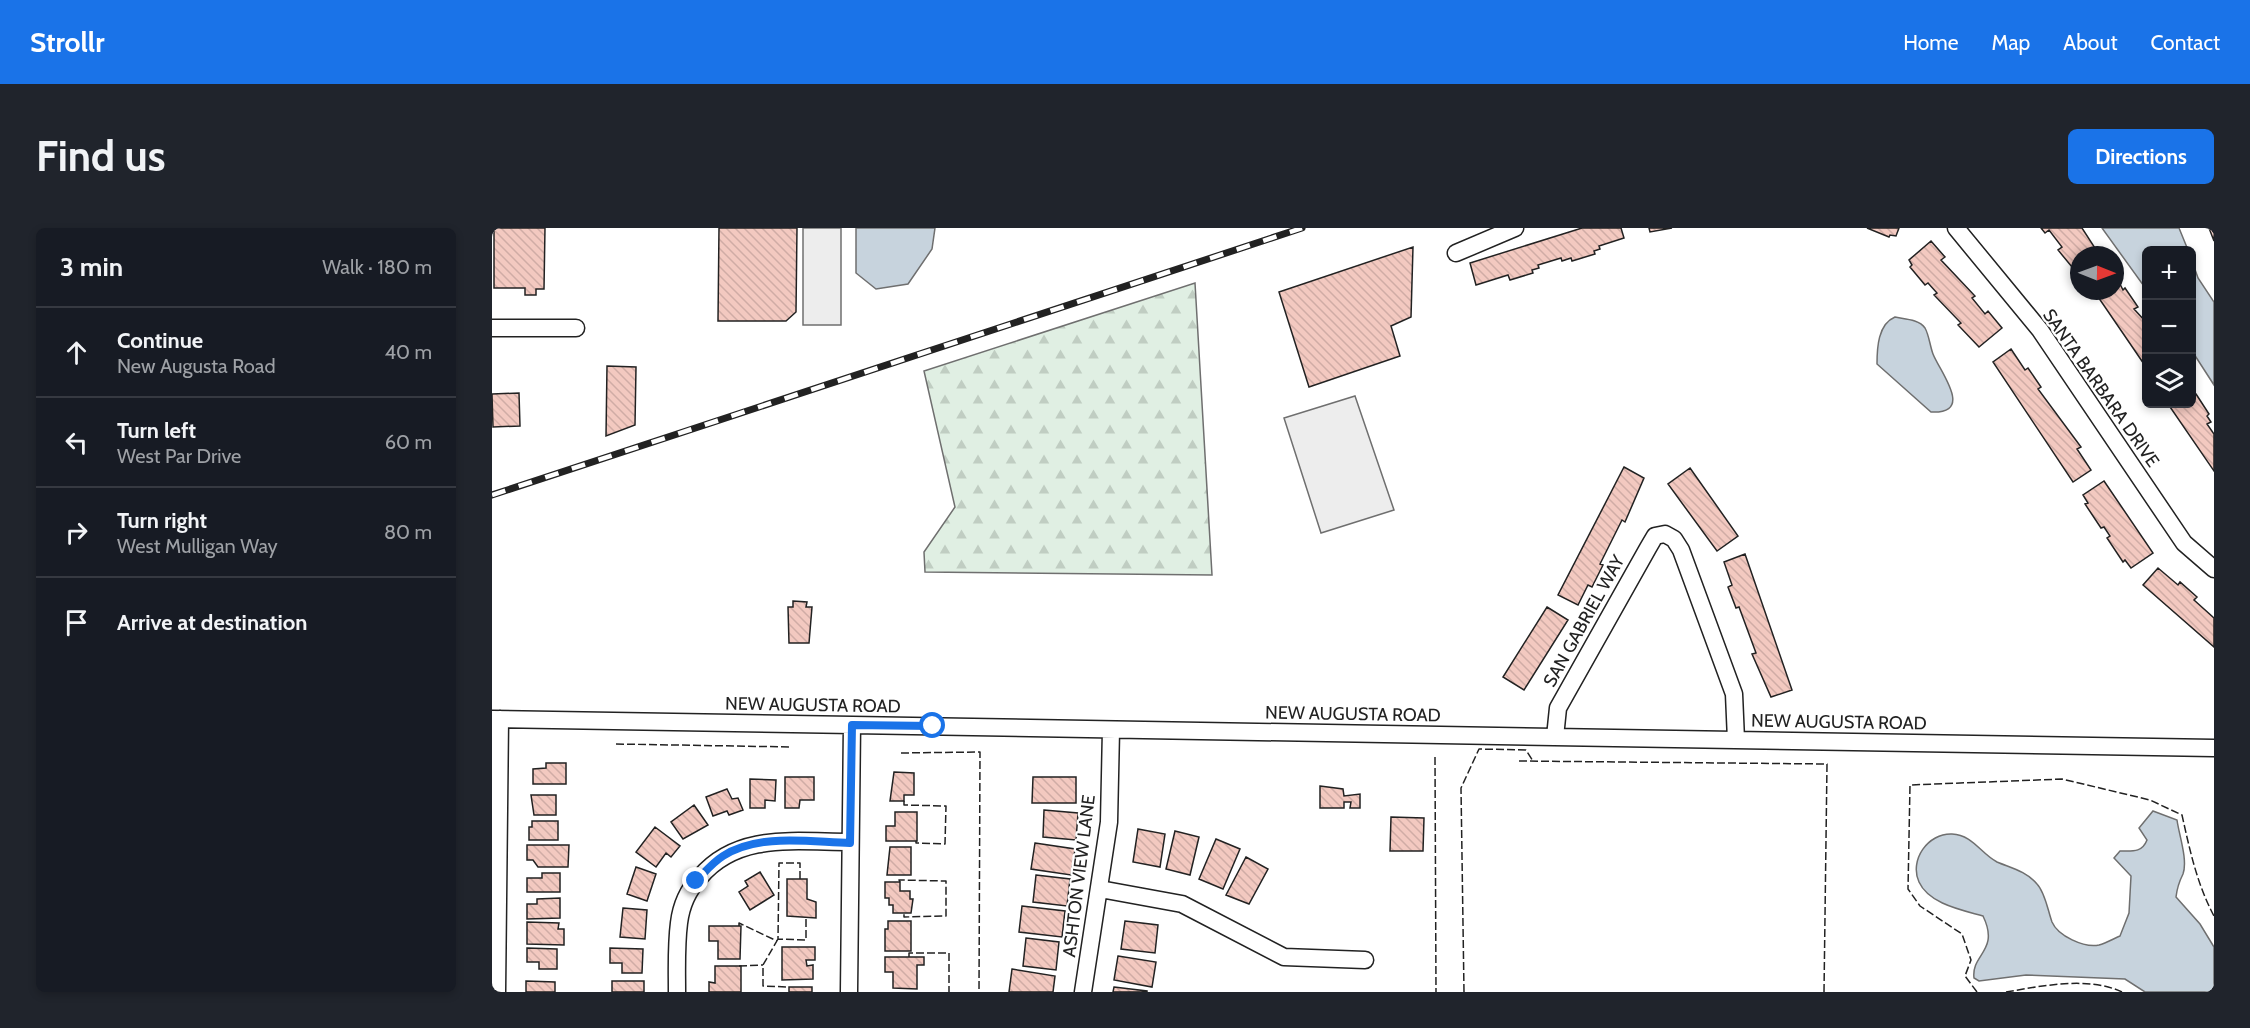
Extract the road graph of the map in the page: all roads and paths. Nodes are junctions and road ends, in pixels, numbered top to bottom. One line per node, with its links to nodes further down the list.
1 (1515, 228): 3 (street)
2 (1956, 228): 6 (street, SANTA BARBARA DRIVE)
3 (1456, 254)
4 (492, 328): 5 (street)
5 (576, 328)
6 (2214, 569)
7 (496, 719): 8 (street, NEW AUGUSTA ROAD); 13 (street)
8 (852, 725): 9 (street, NEW AUGUSTA ROAD); 14 (street)
9 (1110, 730): 10 (street, NEW AUGUSTA ROAD); 15 (street, ASHTON VIEW LANE)
10 (1555, 737): 11 (street, NEW AUGUSTA ROAD); 11 (street, SAN GABRIEL WAY)
11 (1736, 740): 12 (street, NEW AUGUSTA ROAD)
12 (2214, 748)
13 (495, 841): 17 (street)
14 (850, 843): 18 (street); 19 (street)
15 (1100, 889): 16 (street); 20 (street, ASHTON VIEW LANE)
16 (1365, 960)
17 (497, 992)
18 (677, 992)
19 (849, 992)
20 (1083, 992)

